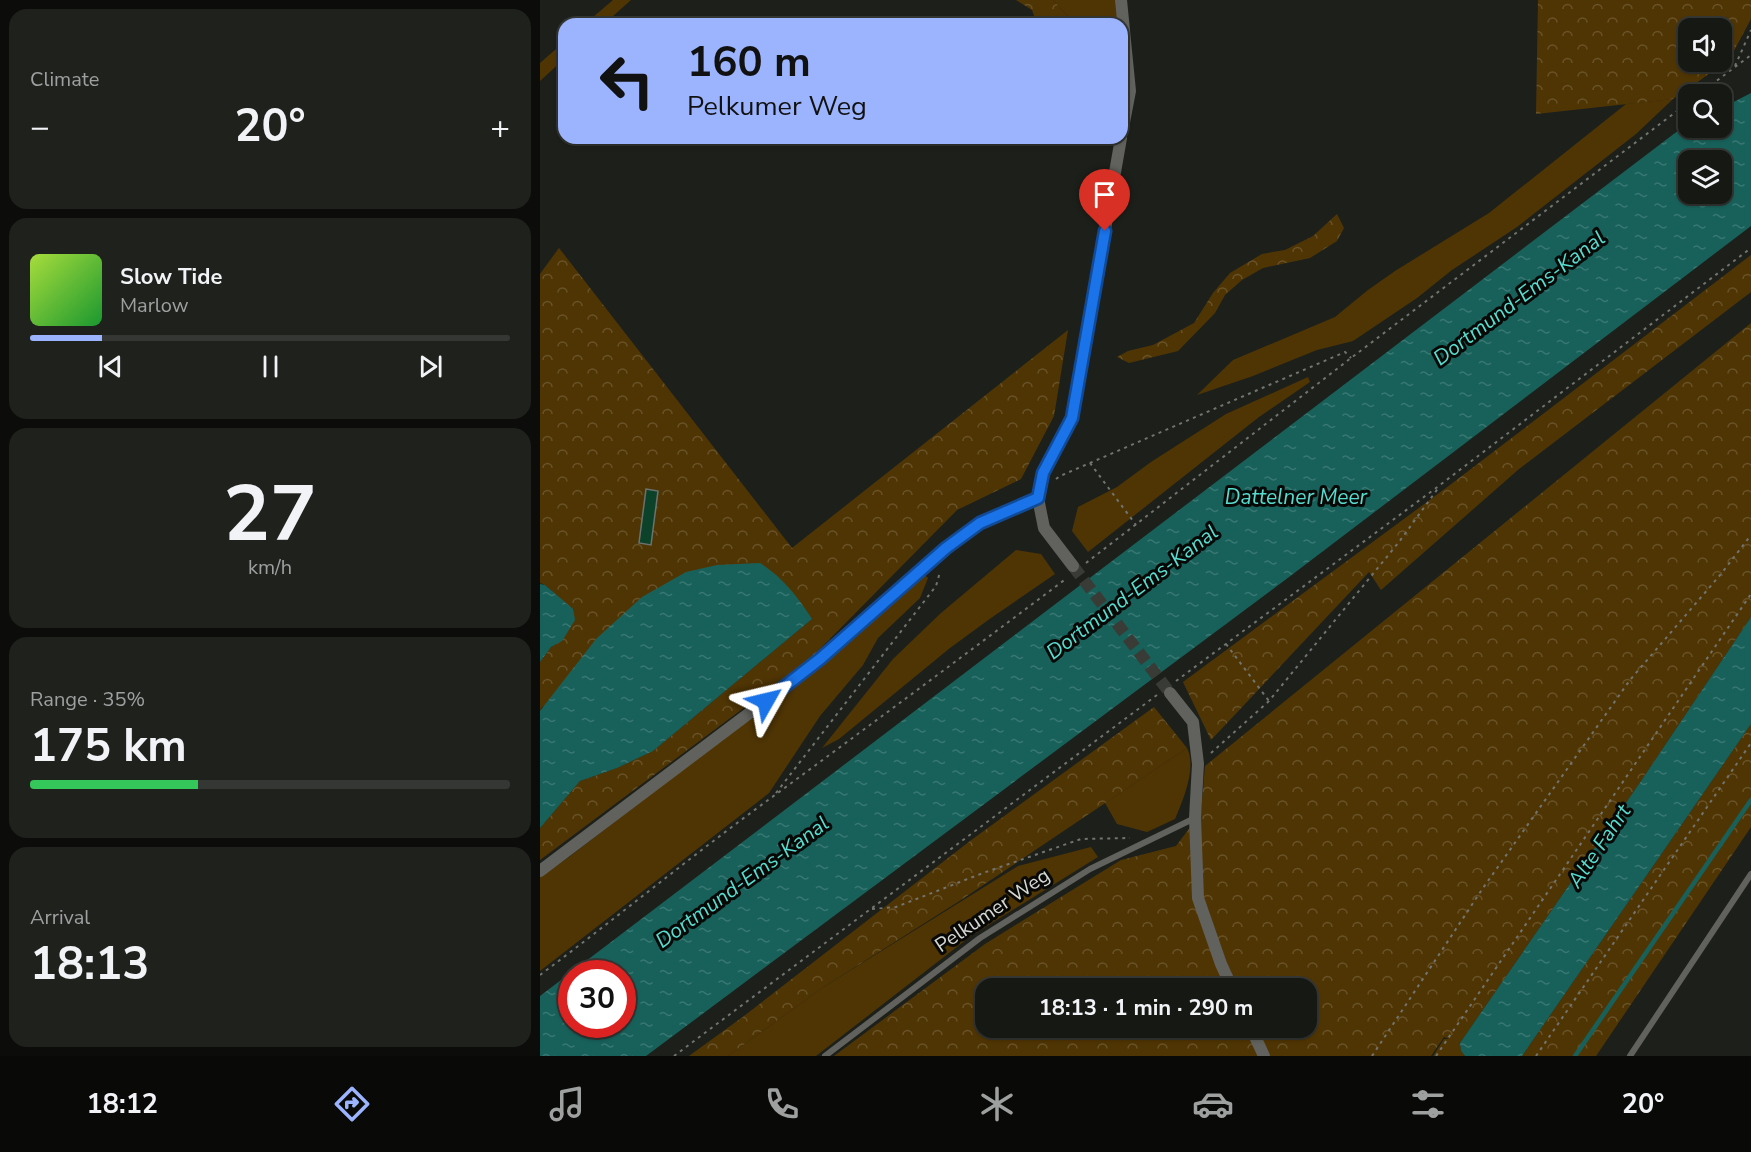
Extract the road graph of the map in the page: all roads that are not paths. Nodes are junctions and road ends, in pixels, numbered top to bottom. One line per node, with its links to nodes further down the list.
1 (1121, 0): 2 (street)
2 (1123, 18)
3 (1128, 71): 4 (street)
4 (1128, 102)
5 (1120, 144): 6 (street)
6 (1038, 498): 7 (street); 10 (street)
7 (1077, 568)
8 (1167, 690): 9 (street)
9 (1195, 818): 12 (street); 14 (lane, Pelkumer Weg)
10 (540, 871)
11 (1751, 874): 16 (lane)
12 (1227, 978)
13 (1256, 1038): 15 (street)
14 (825, 1056)
15 (1264, 1056)
16 (1630, 1056)

